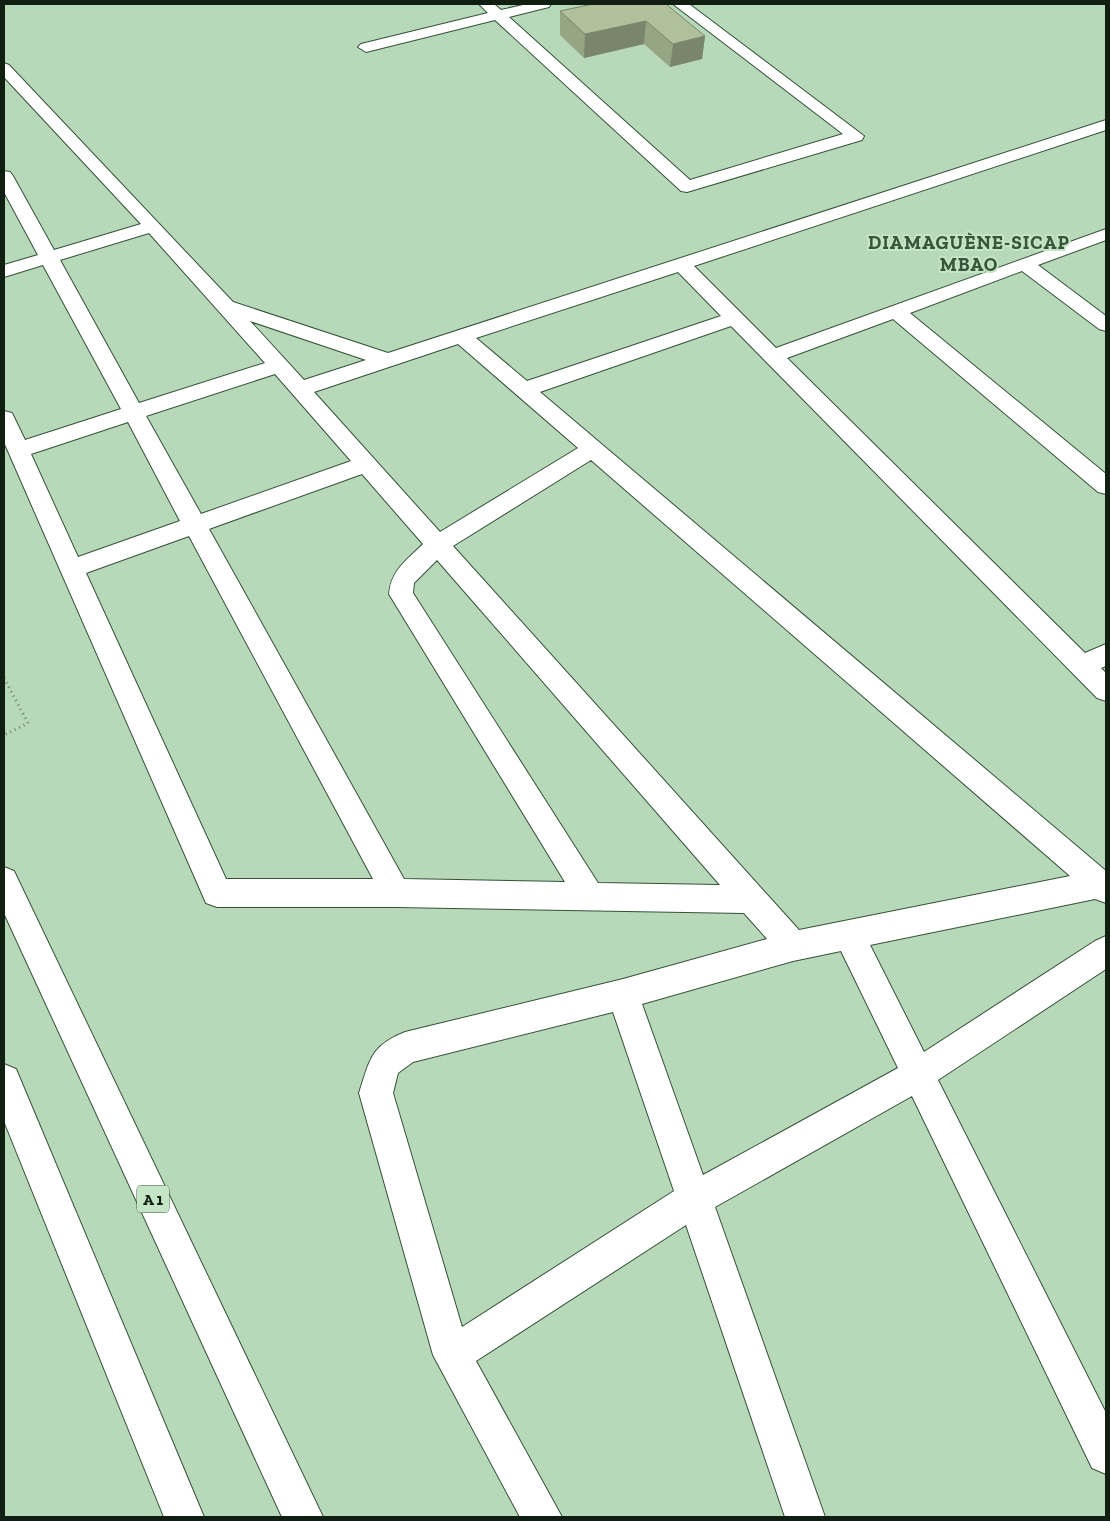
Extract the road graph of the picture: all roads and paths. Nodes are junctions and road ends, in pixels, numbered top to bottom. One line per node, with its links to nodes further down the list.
1 (486, 4): 4 (main road)
2 (544, 4): 4 (main road)
3 (680, 4): 4 (main road)
4 (498, 15): 5 (main road)
5 (366, 47)
6 (4, 68): 9 (main road)
7 (1102, 130): 12 (main road)
8 (4, 176): 11 (main road)
9 (152, 226): 11 (main road); 15 (main road)
10 (1106, 234): 13 (main road)
11 (48, 257): 14 (main road); 25 (main road)
12 (681, 264): 17 (main road); 19 (main road)
13 (1024, 264): 16 (main road); 18 (main road)
14 (4, 271)
15 (225, 306): 21 (main road); 22 (main road)
16 (896, 311): 20 (main road); 30 (main road)
17 (735, 318): 20 (main road); 24 (main road)
18 (1106, 325)
19 (461, 336): 21 (main road); 24 (main road)
20 (773, 356): 35 (main road)
21 (387, 360): 23 (main road)
22 (278, 366): 23 (main road); 25 (main road)
23 (300, 389): 29 (main road)
24 (524, 390): 27 (main road)
25 (133, 412): 28 (main road); 31 (main road)
26 (4, 418): 28 (main road)
27 (593, 449): 32 (main road); 40 (main road)
28 (18, 450): 33 (main road)
29 (365, 464): 31 (main road); 32 (main road)
30 (1106, 486)
31 (194, 525): 33 (main road); 41 (main road)
32 (436, 545): 42 (main road); 43 (main road)
33 (71, 569): 41 (main road)
34 (1106, 654): 35 (main road)
35 (1082, 666): 37 (main road)
36 (4, 678): 38 (path)
37 (1106, 690)
38 (4, 735)
39 (4, 881): 54 (main road, A 1)
40 (1103, 886): 44 (main road)
41 (396, 893): 42 (main road)
42 (590, 896): 43 (main road)
43 (749, 899): 45 (main road)
44 (849, 935): 45 (main road); 48 (main road)
45 (793, 946): 47 (main road)
46 (1106, 951): 48 (main road)
47 (623, 994): 50 (main road); 51 (main road)
48 (919, 1074): 50 (main road); 52 (main road)
49 (4, 1081): 53 (main road)
50 (694, 1199): 51 (main road); 56 (main road)
51 (452, 1355): 55 (main road)
52 (1106, 1454)
53 (184, 1517)
54 (303, 1517)
55 (542, 1517)
56 (805, 1517)

